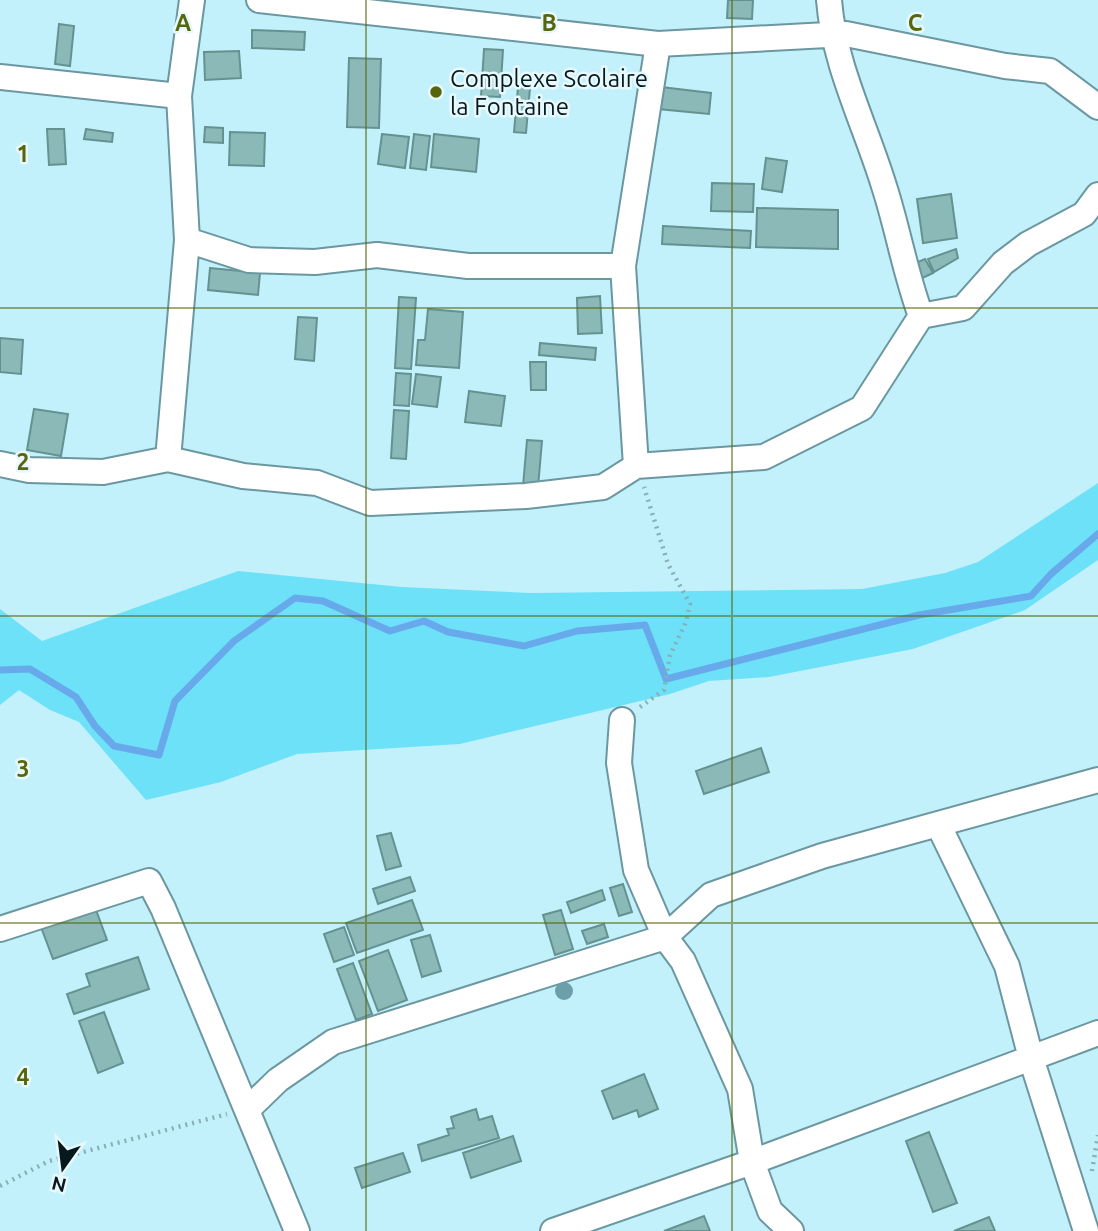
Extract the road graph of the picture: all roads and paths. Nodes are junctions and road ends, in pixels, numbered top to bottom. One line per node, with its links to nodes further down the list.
1 (192, 0): 7 (street)
2 (259, 0): 5 (street)
3 (829, 0): 4 (street)
4 (832, 36): 5 (street); 8 (street); 12 (street)
5 (659, 44): 11 (street)
6 (0, 77): 7 (street)
7 (179, 96): 10 (street)
8 (1098, 107)
9 (1098, 195): 12 (street)
10 (187, 240): 11 (street); 13 (street)
11 (623, 266): 15 (street)
12 (920, 316): 15 (street)
13 (168, 459): 14 (street); 15 (street)
14 (0, 464)
15 (636, 466): 16 (path)
16 (622, 720): 20 (street)
17 (1098, 780): 18 (street)
18 (939, 826): 20 (street); 22 (street)
19 (0, 929): 23 (street)
20 (665, 937): 23 (street); 24 (street)
21 (1098, 1033): 22 (street)
22 (1031, 1058): 24 (street); 29 (street)
23 (248, 1109): 25 (path); 26 (street)
24 (752, 1162): 27 (street); 28 (street)
25 (0, 1186)
26 (297, 1231)
27 (553, 1231)
28 (791, 1231)
29 (1086, 1231)

